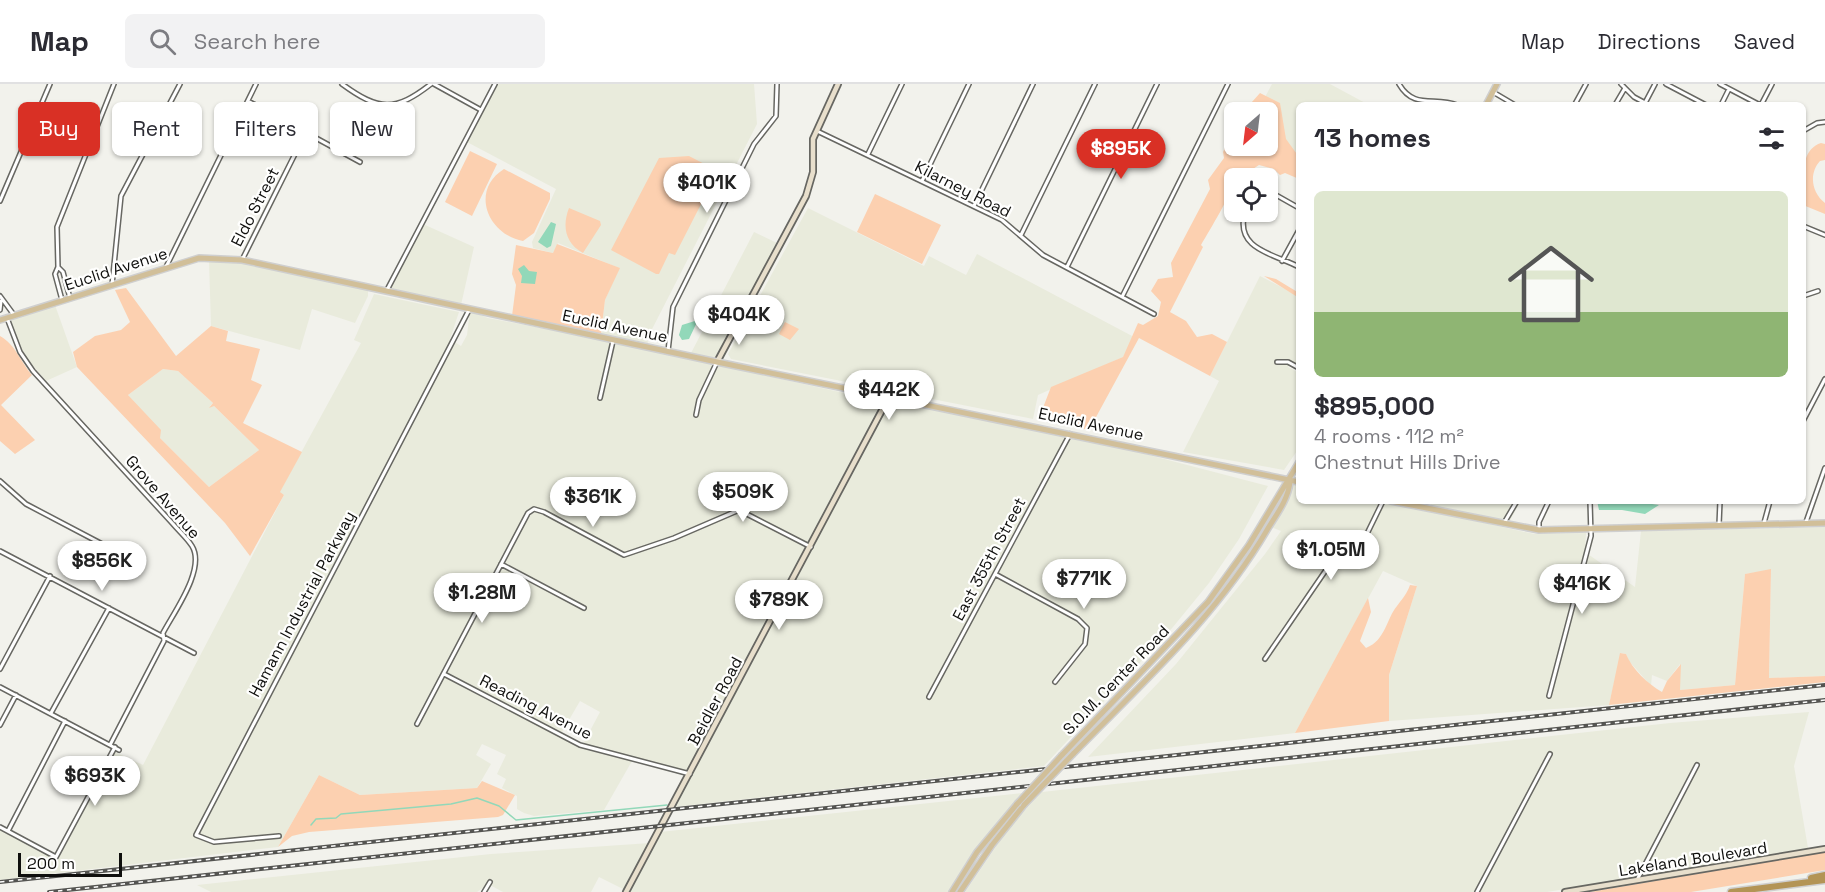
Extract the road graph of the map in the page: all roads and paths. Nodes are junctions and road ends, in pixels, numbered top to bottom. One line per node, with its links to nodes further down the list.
1 (50, 84): 49 (street)
2 (114, 84): 60 (street)
3 (180, 84): 63 (street)
4 (256, 84): 27 (street)
5 (342, 84): 6 (street)
6 (432, 84): 39 (street)
7 (495, 84): 39 (street)
8 (777, 84): 79 (street)
9 (838, 84): 42 (street)
10 (902, 84): 44 (street)
11 (969, 84): 47 (street)
12 (1033, 84): 50 (street)
13 (1095, 84): 55 (street)
14 (1156, 84): 62 (street)
15 (1228, 84): 68 (street)
16 (1399, 84): 28 (street)
17 (1497, 84): 26 (main road)
18 (1586, 84): 31 (street)
19 (1621, 84): 24 (street)
20 (1655, 84): 34 (street)
21 (1666, 84): 35 (street)
22 (1720, 84): 25 (street)
23 (1772, 84): 38 (street)
24 (1624, 88): 32 (street); 33 (street)
25 (1729, 89): 36 (street); 37 (street)
26 (1492, 92): 29 (main road); 30 (street)
27 (248, 101): 61 (street)
28 (1446, 102)
29 (1487, 102)
30 (1510, 102)
31 (1576, 102)
32 (1617, 102)
33 (1644, 102)
34 (1646, 102)
35 (1700, 102)
36 (1722, 102)
37 (1754, 102)
38 (1762, 102)
39 (481, 110): 64 (street)
40 (1825, 122): 41 (street)
41 (1806, 129)
42 (816, 130): 44 (street, Kilarney Road); 80 (street)
43 (318, 139): 46 (street)
44 (868, 154): 47 (street, Kilarney Road)
45 (294, 156): 57 (street, Eldo Street)
46 (360, 162)
47 (922, 181): 50 (street, Kilarney Road)
48 (1278, 196): 51 (street)
49 (0, 201)
50 (974, 206): 55 (street, Kilarney Road)
51 (1296, 206)
52 (1243, 222): 58 (street)
53 (1806, 226): 56 (street)
54 (1296, 234): 58 (street)
55 (1021, 235): 62 (street, Kilarney Road)
56 (1825, 235)
57 (242, 260): 61 (main road, Euclid Avenue); 64 (main road, Euclid Avenue)
58 (1281, 261): 59 (street)
59 (1296, 266)
60 (58, 267): 69 (street); 70 (street)
61 (166, 267): 63 (main road, Euclid Avenue)
62 (1067, 267): 68 (street, Kilarney Road)
63 (112, 285): 69 (main road, Euclid Avenue)
64 (386, 291): 72 (main road, Euclid Avenue)
65 (1818, 291): 66 (street)
66 (1806, 295)
67 (0, 296): 71 (street)
68 (1122, 297): 74 (street, Kilarney Road)
69 (70, 298): 70 (main road, Euclid Avenue)
70 (62, 300): 75 (main road, Euclid Avenue)
71 (2, 301): 73 (street); 75 (street)
72 (469, 308): 78 (main road, Euclid Avenue); 138 (street, Hamann Industrial Parkway)
73 (0, 310)
74 (1154, 314)
75 (14, 315): 76 (main road, Euclid Avenue)
76 (7, 318): 77 (main road, Euclid Avenue); 116 (street, Grove Avenue)
77 (0, 320)
78 (614, 340): 79 (main road, Euclid Avenue); 85 (street)
79 (668, 351): 80 (main road, Euclid Avenue)
80 (717, 362): 84 (main road, Euclid Avenue); 86 (street)
81 (1277, 362): 82 (street)
82 (1296, 366)
83 (1825, 379): 87 (street)
84 (890, 396): 88 (main road, Euclid Avenue); 109 (street, Beidler Road)
85 (600, 398)
86 (696, 415)
87 (1806, 415)
88 (1070, 433): 91 (main road, Euclid Avenue); 112 (street, East 355th Street)
89 (1296, 468): 91 (main road, S.O.M. Center Road)
90 (1825, 468): 102 (street)
91 (1290, 480): 93 (main road, Euclid Avenue); 147 (main road, S.O.M. Center Road, bridge); 148 (main road, S.O.M. Center Road, bridge)
92 (0, 481): 108 (street)
93 (1296, 481)
94 (1382, 504): 118 (street)
95 (1416, 504): 101 (main road)
96 (1515, 504): 101 (street)
97 (1548, 504): 106 (street)
98 (1589, 504): 107 (street)
99 (1720, 504): 105 (street)
100 (1769, 504): 104 (street)
101 (1503, 524): 106 (main road)
102 (1806, 524): 103 (main road); 104 (main road)
103 (1825, 524)
104 (1764, 525): 105 (main road)
105 (1719, 526): 107 (main road)
106 (1539, 530): 107 (main road)
107 (1592, 530): 124 (street)
108 (104, 545)
109 (811, 547): 111 (street); 135 (street, Beidler Road)
110 (0, 551): 113 (street)
111 (501, 564): 115 (street); 120 (street)
112 (995, 574): 121 (street); 125 (street, East 355th Street)
113 (50, 576): 114 (street); 119 (street)
114 (109, 608): 116 (street); 126 (street)
115 (584, 608)
116 (164, 637): 117 (street); 130 (street, Grove Avenue)
117 (194, 653)
118 (1265, 659)
119 (0, 669)
120 (444, 674): 128 (street); 135 (street, Reading Avenue)
121 (1055, 682)
122 (0, 687): 123 (street)
123 (16, 695): 126 (street); 129 (street)
124 (1549, 696)
125 (929, 697)
126 (51, 713): 127 (street)
127 (65, 721): 130 (street); 137 (street)
128 (417, 724)
129 (0, 725)
130 (110, 744): 131 (street)
131 (115, 747): 132 (street); 137 (street)
132 (119, 750)
133 (1550, 754): 149 (street)
134 (1697, 765): 141 (street)
135 (690, 774): 146 (street, Beidler Road)
136 (0, 827): 137 (street)
137 (8, 831)
138 (279, 836)
139 (1825, 849): 141 (street, Lakeland Boulevard)
140 (1825, 875): 144 (highway)
141 (1637, 880): 150 (street, Lakeland Boulevard)
142 (1825, 880): 144 (highway)
143 (490, 882): 145 (street)
144 (1778, 885): 151 (highway)
145 (484, 892)
146 (626, 892)
147 (952, 892)
148 (960, 892)
149 (1477, 892)
150 (1565, 892)
151 (1731, 892)

